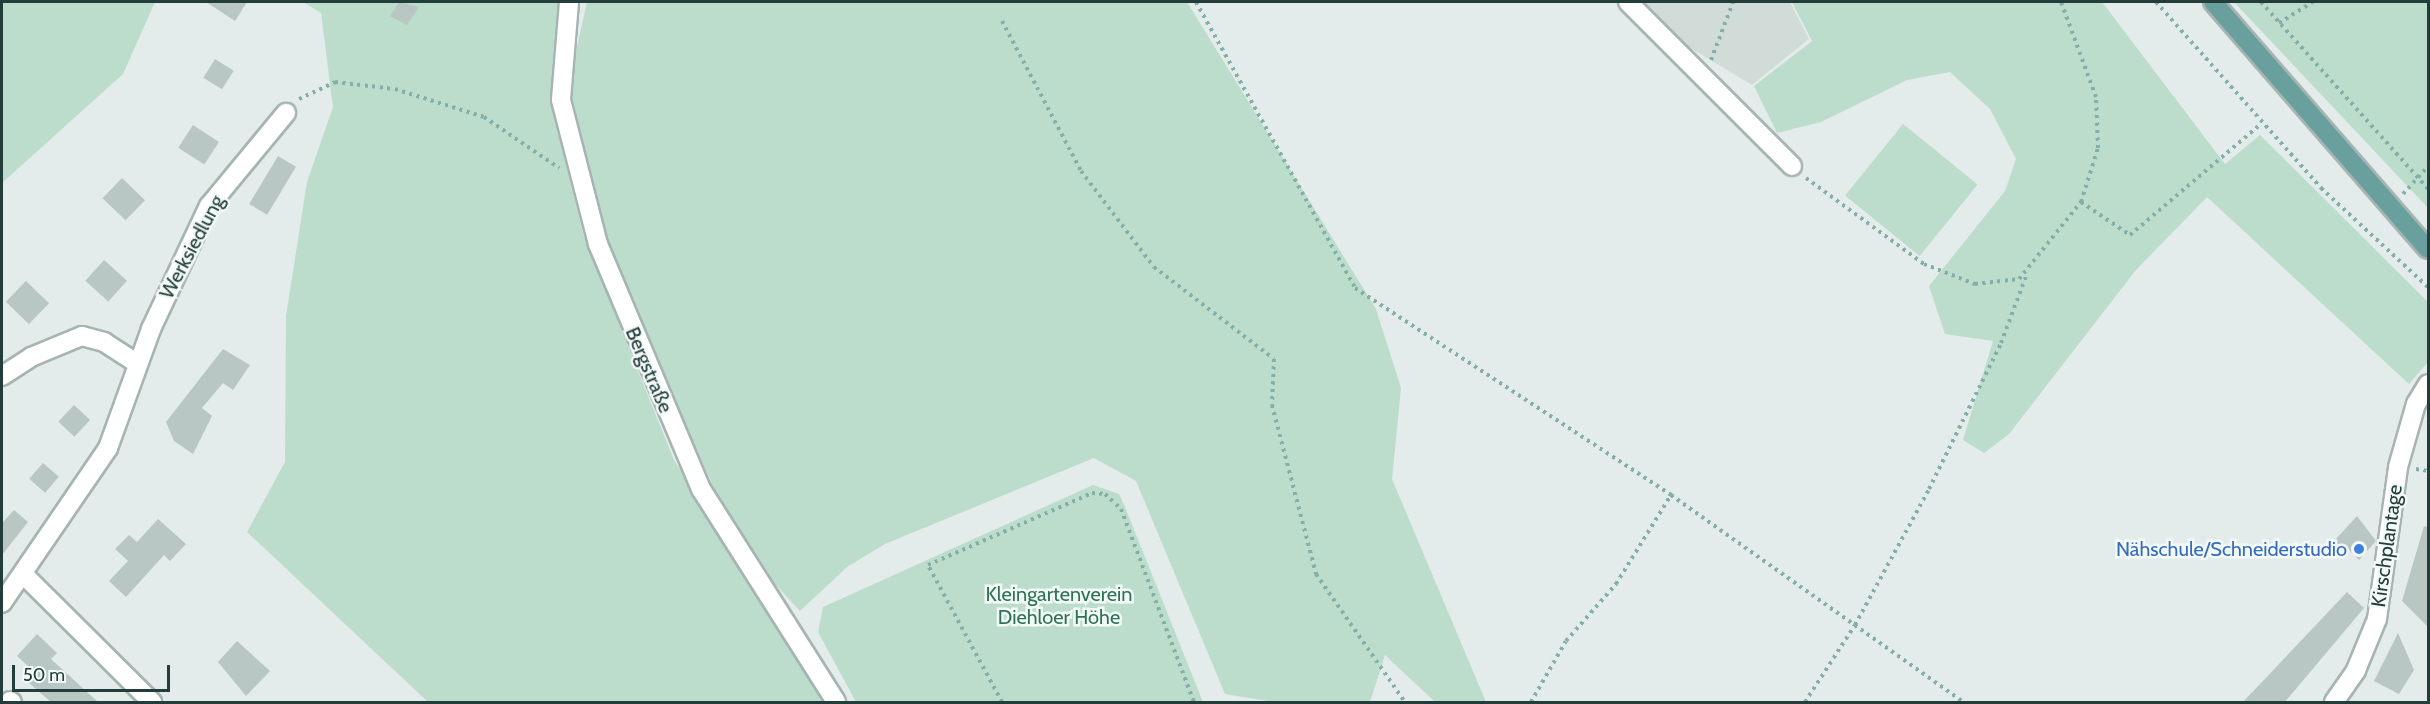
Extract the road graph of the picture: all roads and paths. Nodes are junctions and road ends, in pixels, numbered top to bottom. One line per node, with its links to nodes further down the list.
1 (569, 2): 18 (street, Bergstraße)
2 (1196, 2): 28 (path)
3 (1628, 2): 12 (street)
4 (1733, 2): 12 (path)
5 (2061, 2): 20 (path)
6 (2156, 2): 14 (path)
7 (2213, 2): 21 (main road)
8 (2261, 2): 11 (path)
9 (2313, 2): 11 (path)
10 (1002, 21): 36 (path)
11 (2279, 23): 17 (path)
12 (1702, 72): 15 (street)
13 (286, 113): 18 (path); 25 (street, Werksiedlung)
14 (2261, 124): 20 (path); 24 (path)
15 (1792, 166): 23 (path)
16 (2428, 166): 17 (path)
17 (2418, 178): 19 (path); 21 (path)
18 (580, 184): 33 (street, Bergstraße)
19 (2428, 189)
20 (2081, 202): 23 (path)
21 (2391, 208): 22 (main road)
22 (2428, 249)
23 (2028, 273): 31 (path)
24 (2428, 287)
25 (138, 364): 26 (street); 29 (street, Werksiedlung)
26 (2, 376)
27 (2428, 384): 40 (street, Kirschplantage)
28 (1671, 495): 31 (path); 37 (path)
29 (23, 574): 30 (street, Werksiedlung); 32 (street)
30 (2, 603)
31 (1855, 625): 38 (path); 39 (path)
32 (152, 702)
33 (836, 702)
34 (1002, 702): 35 (path)
35 (1194, 702)
36 (1405, 702)
37 (1531, 702)
38 (1805, 702)
39 (1963, 702)
40 (2334, 702)

